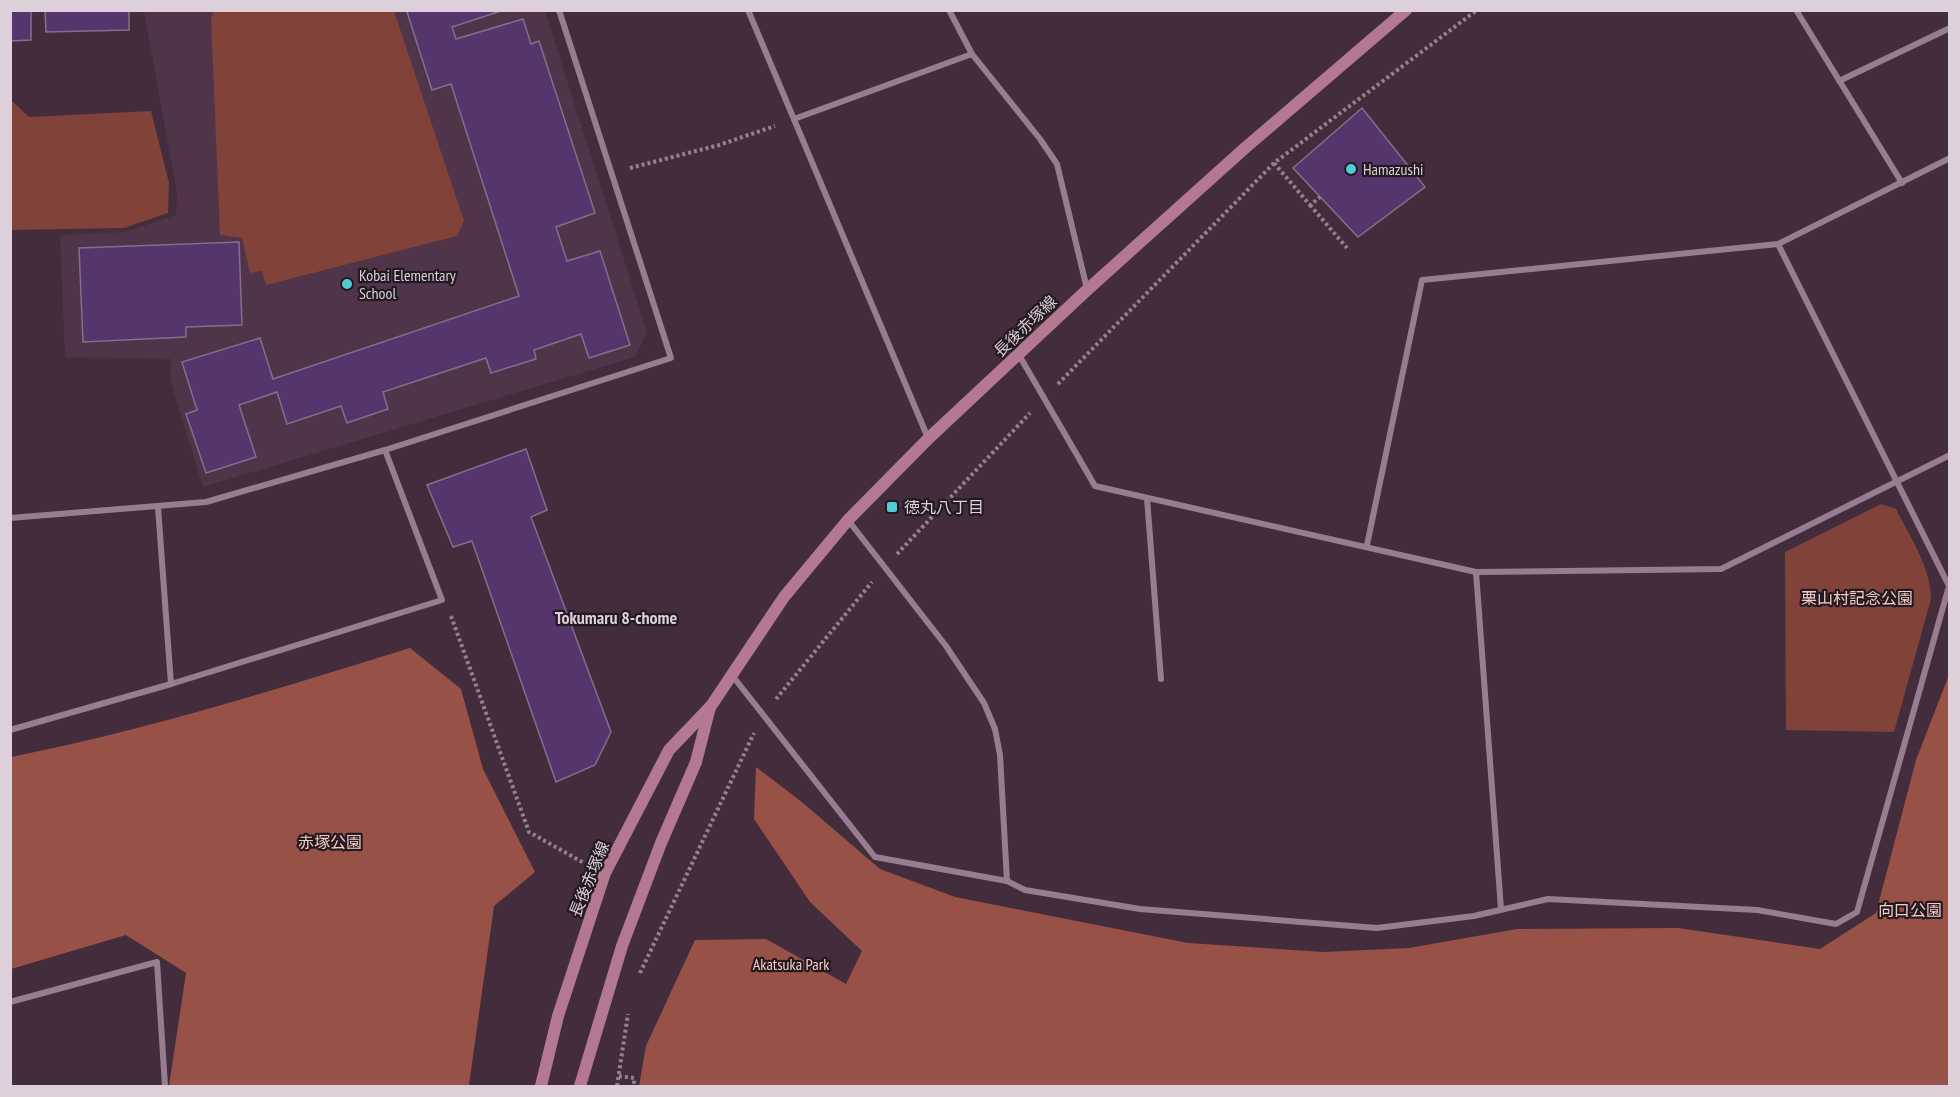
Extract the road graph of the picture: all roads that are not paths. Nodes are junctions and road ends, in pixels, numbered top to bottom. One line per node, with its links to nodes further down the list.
1 (560, 10): 16 (street)
2 (748, 10): 9 (street)
3 (949, 10): 7 (street)
4 (1406, 10): 13 (main road, 長後赤塚線)
5 (1796, 10): 8 (street)
6 (1950, 28): 8 (street)
7 (972, 54): 9 (street); 13 (street)
8 (1839, 81): 11 (street)
9 (794, 119): 15 (street)
10 (1950, 158): 11 (street)
11 (1902, 183): 12 (street)
12 (1778, 244): 18 (street); 23 (street)
13 (1087, 290): 14 (main road, 長後赤塚線)
14 (1018, 355): 15 (main road, 長後赤塚線); 19 (street)
15 (929, 438): 22 (main road, 長後赤塚線)
16 (385, 450): 20 (street); 27 (street)
17 (1950, 455): 18 (street)
18 (1898, 481): 24 (street); 31 (street)
19 (1147, 498): 23 (street); 26 (street)
20 (158, 507): 21 (street); 27 (street)
21 (10, 518)
22 (848, 520): 25 (main road, 長後赤塚線); 30 (street)
23 (1367, 545): 24 (street)
24 (1476, 572): 31 (street)
25 (730, 674): 28 (main road, 長後赤塚線); 30 (street)
26 (1161, 679)
27 (171, 684): 29 (street)
28 (711, 706): 34 (main road, 長後赤塚線); 35 (main road, 長後赤塚線)
29 (10, 730)
30 (1007, 881): 31 (street)
31 (1501, 909)
32 (10, 1002): 33 (street)
33 (165, 1086)
34 (541, 1086)
35 (580, 1086)

